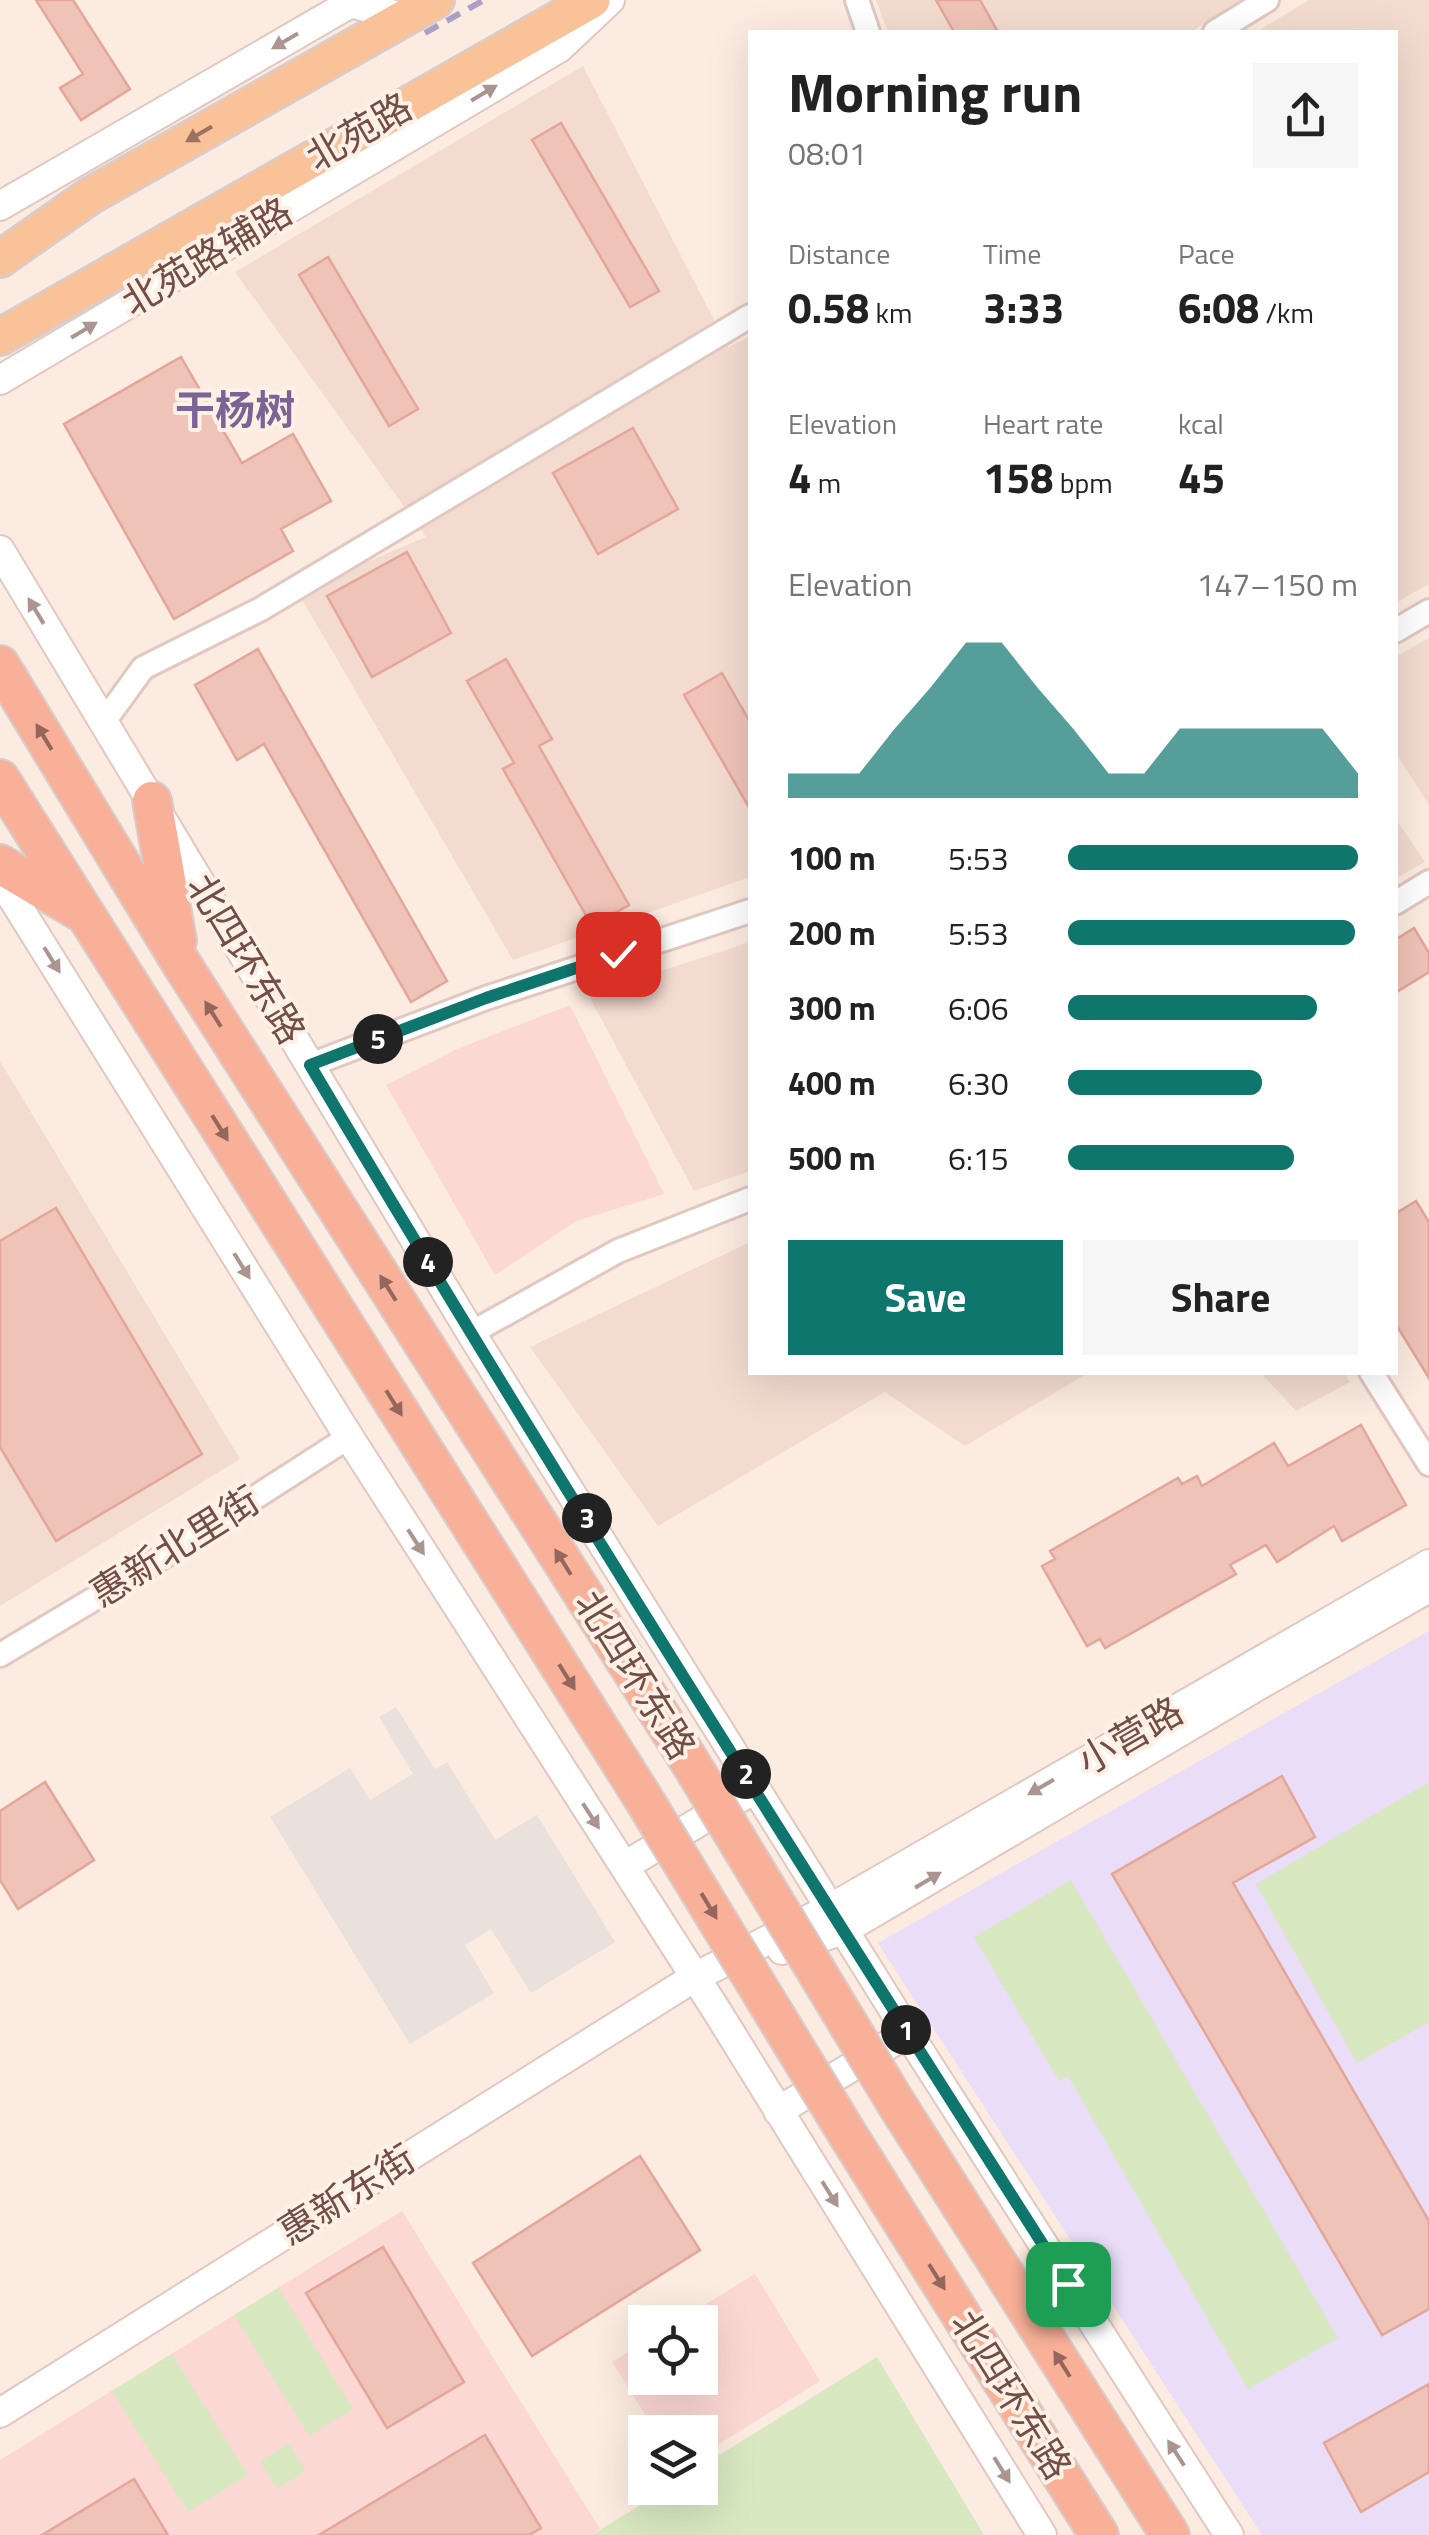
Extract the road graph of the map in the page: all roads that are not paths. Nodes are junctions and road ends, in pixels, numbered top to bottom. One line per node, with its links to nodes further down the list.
1 (436, 0): 6 (main road, 北苑路)
2 (592, 0): 12 (main road, 北苑路)
3 (610, 0): 13 (street, 北苑路辅路, one-way to 3)
4 (857, 0): 7 (street)
5 (1267, 0): 8 (street)
6 (405, 18): 9 (street, one-way to 9); 10 (main road, 北苑路, one-way to 10)
7 (867, 30)
8 (1218, 30)
9 (0, 206)
10 (0, 259)
11 (748, 317): 18 (street)
12 (0, 336)
13 (4, 369)
14 (0, 550): 18 (street, 北四环东路, one-way to 14)
15 (1429, 612): 16 (street)
16 (1398, 629)
17 (0, 665): 27 (highway, 北四环东路, one-way to 17)
18 (103, 722): 20 (street, 北四环东路)
19 (0, 779): 26 (highway, 北四环东路)
20 (152, 801): 27 (highway); 28 (street, 北四环东路)
21 (0, 864): 26 (highway)
22 (0, 878): 32 (street, 北四环东路, one-way to 32)
23 (1429, 882): 24 (street)
24 (1398, 901)
25 (748, 912): 28 (street)
26 (86, 915): 45 (highway, 北四环东路, one-way to 45, bridge)
27 (182, 964): 46 (highway, 北四环东路, one-way to 27, bridge)
28 (310, 1065): 30 (street, 北四环东路)
29 (748, 1201): 30 (street)
30 (471, 1332): 37 (street, 北四环东路)
31 (1373, 1375): 33 (street)
32 (349, 1437): 36 (street, 惠新北里街); 38 (street, 北四环东路, one-way to 38)
33 (1429, 1464)
34 (1429, 1564): 39 (street, 小营路, one-way to 39)
35 (1429, 1588): 39 (street, 小营路, one-way to 35)
36 (0, 1655)
37 (756, 1789): 38 (street); 39 (street, 北四环东路)
38 (624, 1866): 40 (street, 北四环东路)
39 (838, 1919): 40 (street, 惠新东街); 41 (street, 北四环东路)
40 (694, 1978): 42 (street, 北四环东路); 43 (street, 惠新东街)
41 (908, 2033): 42 (street); 47 (street, 北四环东路, one-way to 41)
42 (778, 2111): 44 (street, 北四环东路, one-way to 44)
43 (0, 2412)
44 (1042, 2535)
45 (1100, 2535)
46 (1170, 2535)
47 (1228, 2535)

